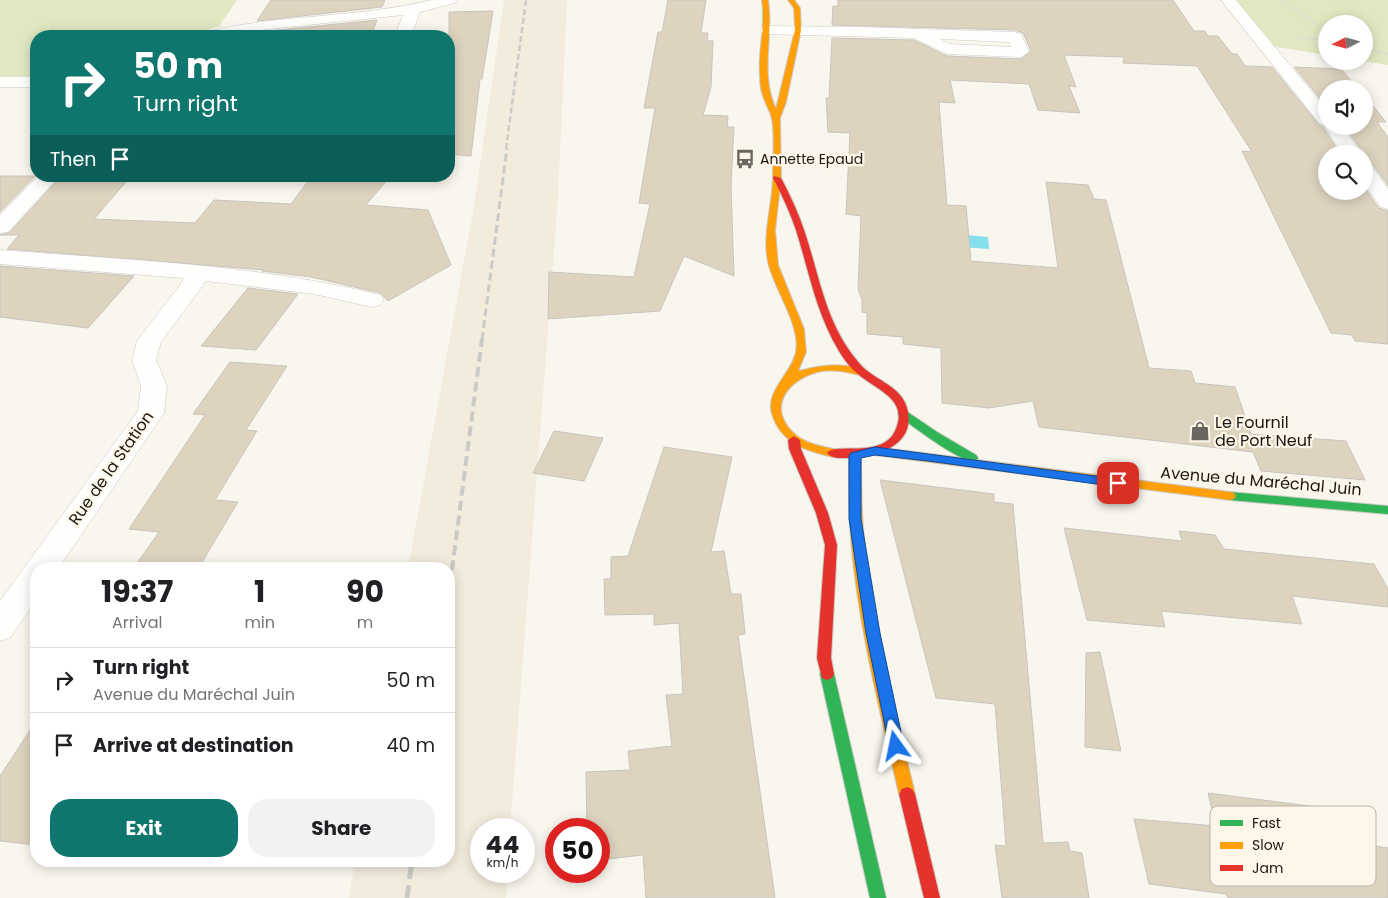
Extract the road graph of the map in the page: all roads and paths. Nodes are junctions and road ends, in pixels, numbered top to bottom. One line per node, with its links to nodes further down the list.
1 (450, 0): 6 (street)
2 (765, 0): 11 (main road)
3 (791, 0): 10 (main road)
4 (1228, 0): 17 (street)
5 (1281, 0): 7 (path)
6 (413, 10): 8 (street); 9 (street)
7 (1318, 25)
8 (237, 30)
9 (405, 30)
10 (798, 30): 11 (street); 12 (street); 18 (main road)
11 (768, 31): 18 (main road)
12 (917, 33): 12 (street)
13 (1373, 50): 14 (path)
14 (1388, 54)
15 (0, 82): 16 (street)
16 (30, 82)
17 (1318, 110)
18 (776, 118): 19 (main road)
19 (777, 178): 27 (main road); 28 (main road)
20 (43, 182): 23 (street)
21 (1373, 182): 22 (street)
22 (1388, 203)
23 (0, 227)
24 (0, 257): 25 (street)
25 (192, 272): 26 (street); 35 (street, Rue de la Station)
26 (372, 300)
27 (864, 373): 28 (main road); 29 (main road)
28 (788, 381): 30 (main road)
29 (903, 414): 31 (main road); 33 (main road, Avenue du Maréchal Juin)
30 (794, 440): 32 (main road); 38 (main road)
31 (875, 451): 32 (main road); 33 (main road, Avenue du Maréchal Juin)
32 (855, 456): 39 (main road)
33 (982, 464): 34 (main road, Avenue du Maréchal Juin)
34 (1388, 510)
35 (46, 562)
36 (30, 584): 37 (street)
37 (0, 627)
38 (878, 898)
39 (932, 898)

